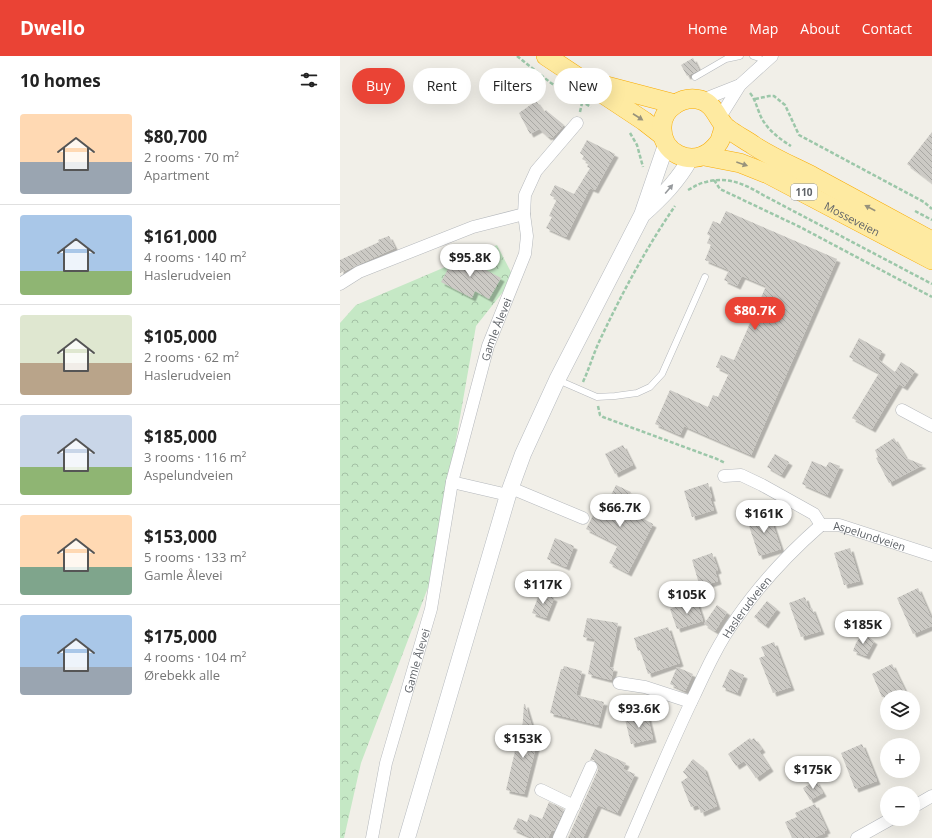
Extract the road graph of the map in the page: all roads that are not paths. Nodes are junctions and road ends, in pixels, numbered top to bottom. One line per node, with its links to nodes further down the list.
1 (546, 56): 5 (highway, 110)
2 (740, 56): 6 (lane)
3 (752, 56): 4 (lane)
4 (768, 60): 7 (street)
5 (562, 68)
6 (695, 77)
7 (740, 85): 10 (street); 12 (street)
8 (612, 88): 11 (highway, 110)
9 (612, 100): 14 (highway, 110, one-way to 14)
10 (702, 100): 11 (highway, 110); 12 (highway, 110)
11 (675, 104): 14 (highway)
12 (722, 121): 15 (highway); 18 (highway, Mosseveien / 110, one-way to 12)
13 (577, 123): 16 (street, Gamle Ålevei)
14 (664, 140): 15 (highway, 110); 17 (main road)
15 (697, 157): 17 (main road, one-way to 15); 19 (highway, Mosseveien / 110, one-way to 19)
16 (524, 214): 21 (street); 26 (street, Gamle Ålevei)
17 (642, 215): 22 (main road)
18 (932, 241)
19 (932, 260)
20 (705, 276): 22 (lane)
21 (340, 284)
22 (557, 380): 27 (main road)
23 (902, 410): 24 (street)
24 (932, 426)
25 (724, 476): 29 (street, Aspelundveien)
26 (452, 482): 27 (street); 39 (street, Gamle Ålevei)
27 (509, 491): 28 (street); 40 (main road)
28 (583, 518)
29 (821, 525): 30 (street, Aspelundveien); 32 (street, Haslerudveien)
30 (932, 555)
31 (619, 683): 32 (street)
32 (691, 702): 42 (street, Haslerudveien)
33 (591, 767): 37 (street)
34 (541, 790): 37 (street)
35 (932, 796): 36 (street)
36 (920, 803)
37 (574, 806): 41 (street)
38 (880, 825): 43 (street)
39 (372, 838)
40 (407, 838)
41 (559, 838)
42 (631, 838)
43 (857, 838)

